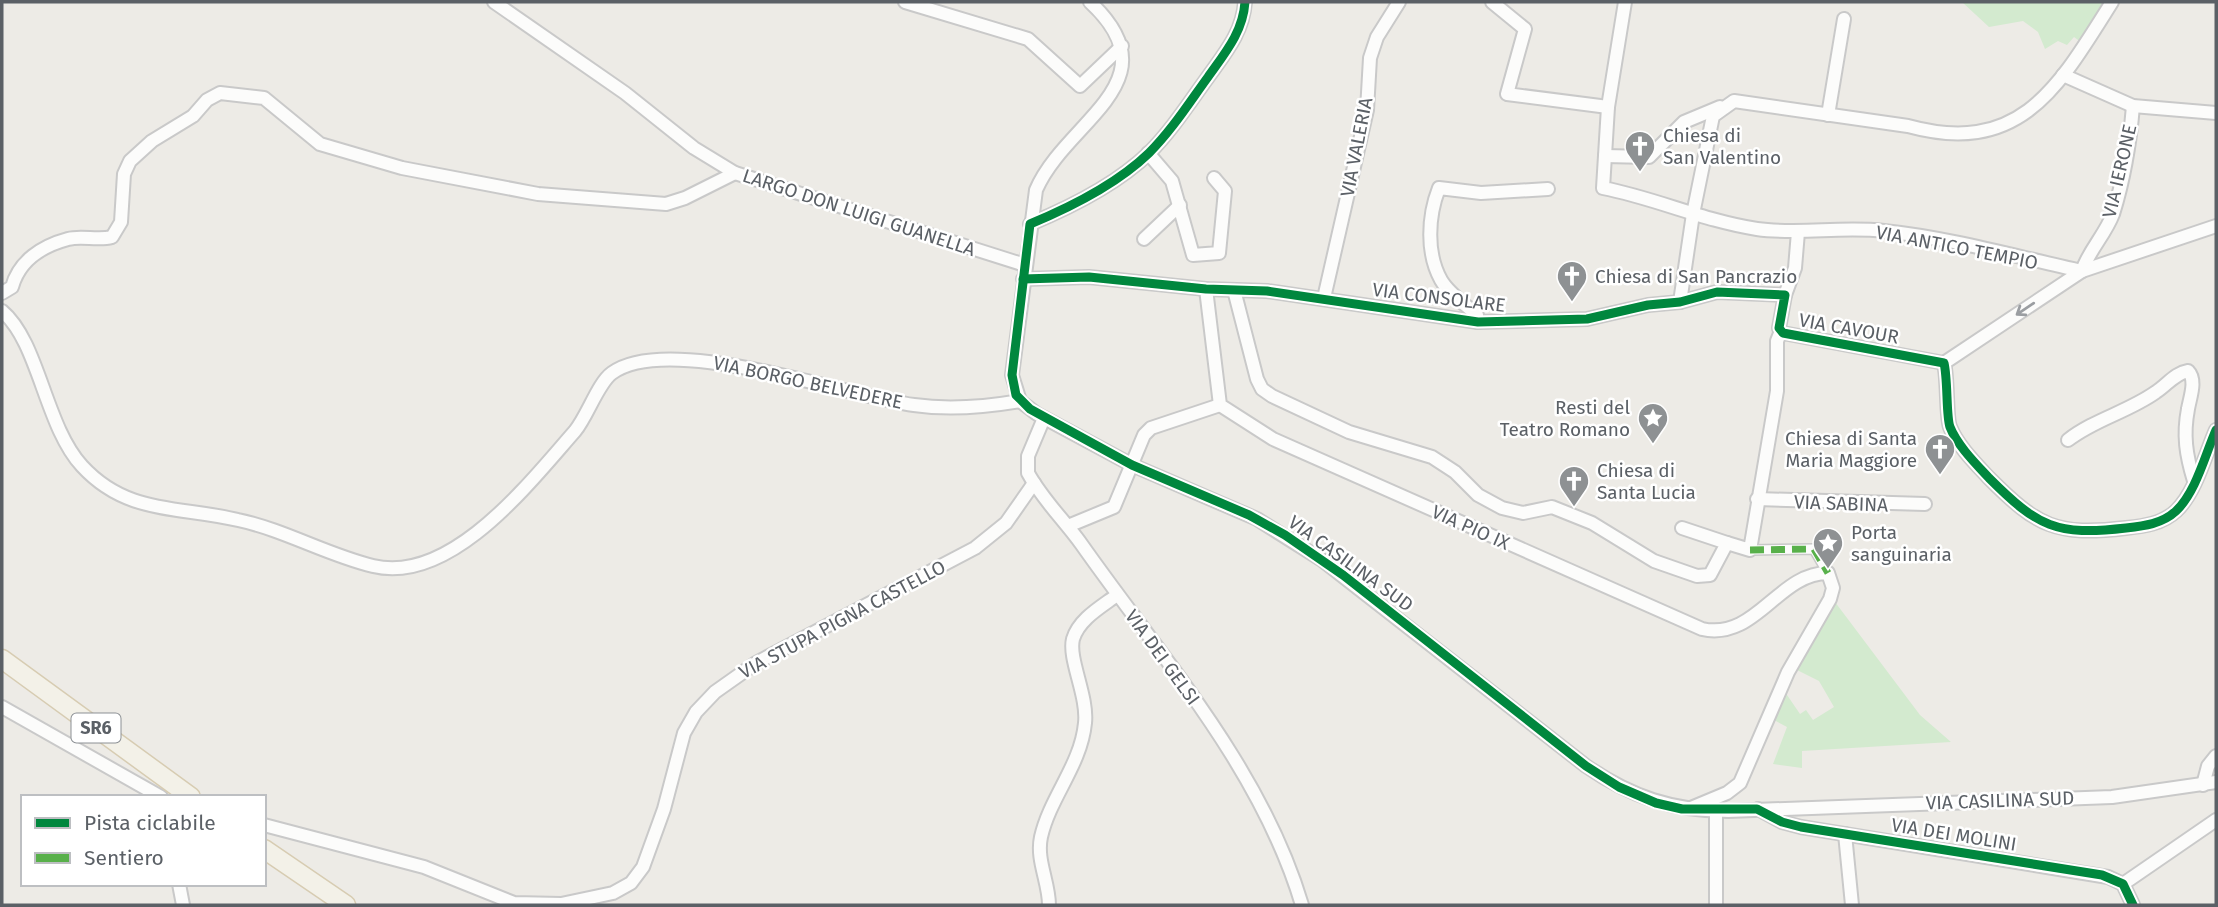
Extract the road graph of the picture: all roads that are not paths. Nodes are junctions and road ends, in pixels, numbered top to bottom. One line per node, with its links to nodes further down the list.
1 (494, 2): 19 (street, LARGO DON LUIGI GUANELLA)
2 (905, 2): 10 (street)
3 (1090, 2): 10 (street)
4 (1245, 2): 17 (street)
5 (1399, 2): 35 (street, VIA VALERIA)
6 (1492, 2): 14 (street)
7 (1625, 2): 14 (street)
8 (2112, 2): 11 (street)
9 (1844, 19): 16 (street)
10 (1122, 46): 24 (street)
11 (2063, 75): 13 (street, VIA IERONE); 16 (street)
12 (1734, 101): 16 (street); 18 (street); 23 (street)
13 (2133, 106): 15 (street, VIA IERONE); 29 (street, VIA IERONE)
14 (1608, 107): 18 (street)
15 (2216, 113)
16 (1828, 115)
17 (1148, 153): 22 (street); 24 (street)
18 (1605, 156): 23 (street, VIA ANTICO TEMPIO)
19 (735, 173): 28 (street, LARGO DON LUIGI GUANELLA); 33 (street)
20 (1214, 178): 22 (street)
21 (1548, 189): 38 (street)
22 (1180, 205): 27 (street)
23 (1693, 214): 26 (street, VIA ANTICO TEMPIO); 36 (street)
24 (1030, 224): 28 (street)
25 (2216, 226): 29 (street)
26 (1798, 232): 29 (street, VIA ANTICO TEMPIO); 34 (street)
27 (1144, 239)
28 (1024, 265): 30 (street)
29 (2082, 271): 40 (street, one-way to 40)
30 (1023, 279): 31 (street, VIA CONSOLARE); 41 (street)
31 (1206, 289): 32 (street, VIA CONSOLARE); 42 (street)
32 (1234, 290): 35 (street, VIA CONSOLARE); 53 (street)
33 (2, 293)
34 (1785, 295): 36 (street, VIA CAVOUR); 39 (street, VIA CAVOUR)
35 (1324, 298): 38 (street, VIA CONSOLARE)
36 (1680, 302): 38 (street, VIA CONSOLARE)
37 (2, 311): 41 (street, VIA BORGO BELVEDERE)
38 (1478, 322)
39 (1781, 331): 40 (street, VIA CAVOUR); 49 (street)
40 (1944, 363): 47 (street)
41 (1020, 401): 43 (street, VIA CASILINA SUD)
42 (1220, 405): 46 (street); 55 (street, VIA PIO IX)
43 (1044, 418): 46 (street, VIA CASILINA SUD); 48 (street)
44 (2216, 430): 47 (street)
45 (2068, 440): 47 (street)
46 (1132, 466): 51 (street); 64 (street, VIA CASILINA SUD)
47 (2194, 481)
48 (1034, 483): 51 (street, VIA DEI GELSI); 68 (street, VIA STUPA PIGNA CASTELLO)
49 (1758, 499): 50 (street, VIA SABINA); 54 (street)
50 (1925, 504)
51 (1068, 526): 56 (street, VIA DEI GELSI)
52 (1682, 528): 53 (street)
53 (1727, 543): 54 (street)
54 (1750, 550): 55 (street)
55 (1828, 573): 64 (street)
56 (1117, 595): 75 (street); 76 (street, VIA DEI GELSI)
57 (2, 659): 63 (main road, SR6)
58 (2, 707): 62 (street)
59 (2216, 756): 61 (street)
60 (2216, 782): 61 (street, VIA CASILINA SUD)
61 (2203, 785): 65 (street, VIA CASILINA SUD)
62 (157, 795)
63 (188, 795)
64 (1687, 809): 66 (street, VIA CASILINA SUD)
65 (1757, 809): 66 (street, VIA CASILINA SUD); 69 (street, VIA DEI MOLINI)
66 (1716, 811): 77 (street)
67 (2216, 820): 71 (street)
68 (266, 826)
69 (1844, 834): 71 (street, VIA DEI MOLINI); 78 (street)
70 (266, 850): 74 (main road)
71 (2123, 884): 79 (street)
72 (179, 886): 73 (street)
73 (183, 905)
74 (346, 905)
75 (1049, 905)
76 (1302, 905)
77 (1716, 905)
78 (1852, 905)
79 (2133, 905)

